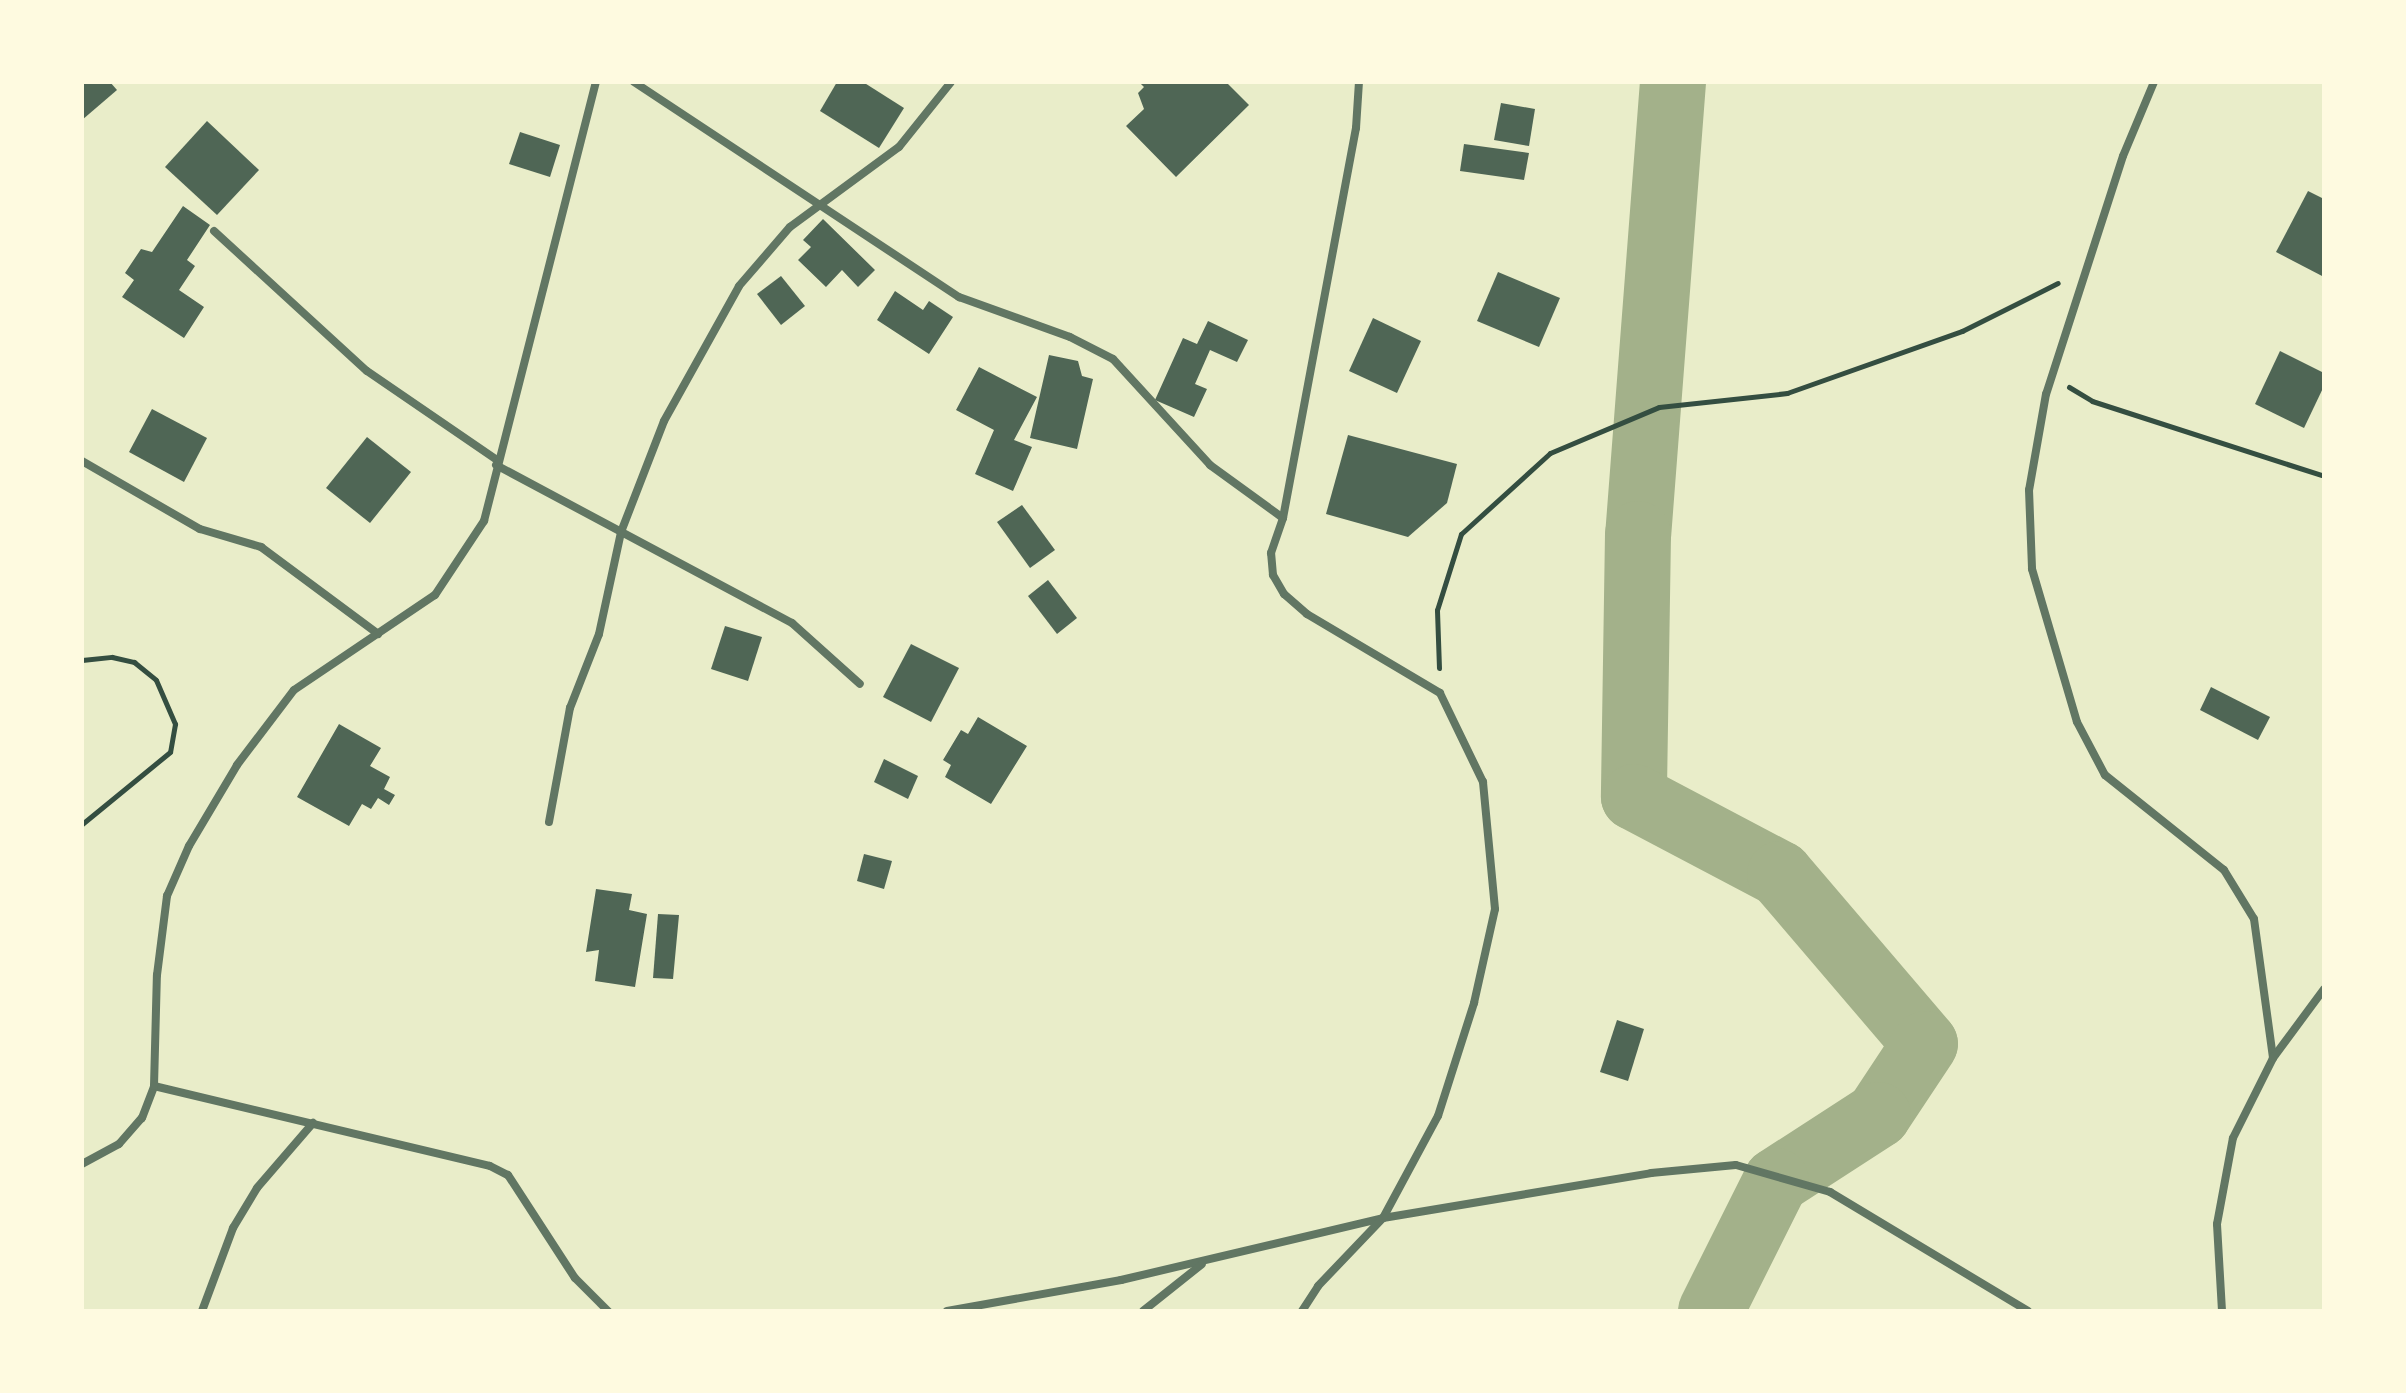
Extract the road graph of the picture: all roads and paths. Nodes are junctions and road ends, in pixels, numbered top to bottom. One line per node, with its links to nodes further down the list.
1 (596, 82): 11 (street)
2 (634, 82): 6 (street)
3 (951, 82): 6 (street)
4 (1359, 82): 13 (street)
5 (2154, 82): 8 (street)
6 (823, 203): 13 (street); 14 (street)
7 (214, 231): 11 (street)
8 (2084, 270): 9 (street); 18 (path)
9 (2051, 376): 12 (path); 22 (street)
10 (82, 461): 15 (street)
11 (496, 462): 14 (street); 15 (street)
12 (2324, 476)
13 (1283, 518): 18 (street)
14 (621, 532): 17 (street); 19 (street)
15 (378, 634): 23 (street)
16 (82, 660): 20 (path)
17 (860, 684)
18 (1440, 693): 26 (street)
19 (549, 822)
20 (82, 824)
21 (2324, 989): 22 (street)
22 (2273, 1058): 34 (street)
23 (154, 1086): 24 (street); 25 (street)
24 (313, 1123): 28 (street); 29 (street)
25 (82, 1164)
26 (1383, 1218): 27 (street); 32 (street); 33 (street)
27 (1204, 1262): 30 (street); 31 (street)
28 (202, 1311)
29 (608, 1311)
30 (947, 1311)
31 (1143, 1311)
32 (1302, 1311)
33 (2028, 1311)
34 (2222, 1311)

